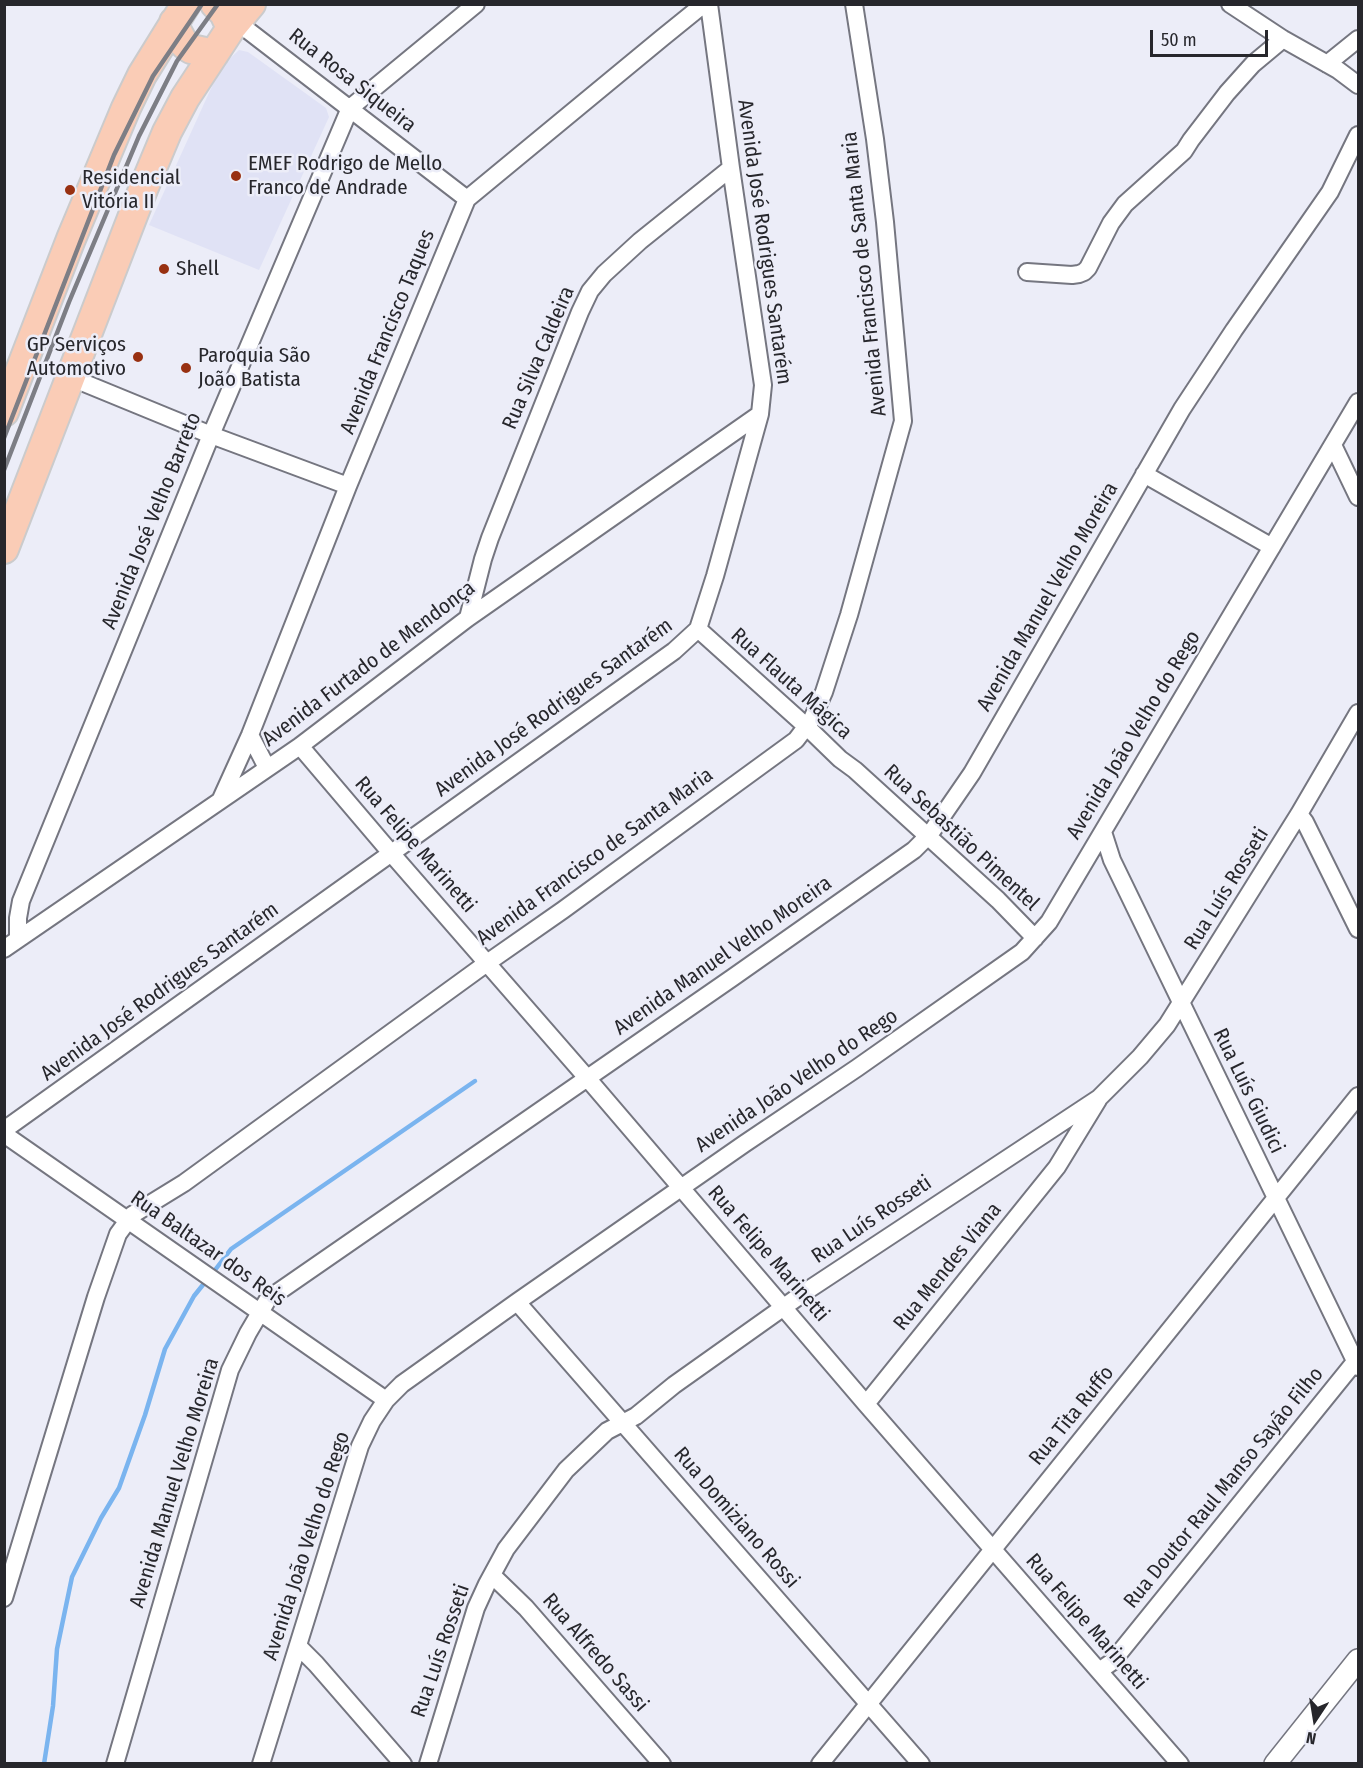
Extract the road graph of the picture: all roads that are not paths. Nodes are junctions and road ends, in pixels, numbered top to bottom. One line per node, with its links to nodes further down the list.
1 (215, 4): 8 (highway)
2 (476, 4): 14 (street, Avenida José Velho Barreto)
3 (704, 4): 17 (street, Avenida Francisco Taques)
4 (709, 4): 16 (street, Avenida José Rodrigues Santarém)
5 (854, 4): 33 (street, Avenida Francisco de Santa Maria)
6 (1230, 4): 9 (street)
7 (180, 13): 11 (highway); 21 (highway)
8 (240, 18): 11 (highway); 14 (street, Rua Rosa Siqueira)
9 (1283, 39): 12 (street); 18 (street)
10 (1359, 39): 12 (street)
11 (214, 54): 19 (highway)
12 (1327, 64): 13 (street)
13 (1359, 86)
14 (350, 108): 17 (street, Rua Rosa Siqueira); 23 (street, Avenida José Velho Barreto)
15 (1359, 135): 25 (street, Avenida Manuel Velho Moreira)
16 (731, 168): 22 (street, Avenida José Rodrigues Santarém); 30 (street, Rua Silva Caldeira)
17 (467, 199): 26 (street, Avenida Francisco Taques)
18 (1027, 272)
19 (72, 378): 23 (street); 29 (highway)
20 (1359, 402): 24 (street, Avenida João Velho do Rego)
21 (4, 412)
22 (760, 414): 30 (street, Avenida Furtado de Mendonça); 31 (street, Avenida José Rodrigues Santarém)
23 (211, 435): 26 (street); 45 (street, Avenida José Velho Barreto)
24 (1333, 445): 27 (street); 28 (street, Avenida João Velho do Rego)
25 (1144, 474): 28 (street); 41 (street, Avenida Manuel Velho Moreira)
26 (348, 486): 34 (street, Avenida Francisco Taques)
27 (1359, 497)
28 (1272, 547): 40 (street, Avenida João Velho do Rego)
29 (4, 549)
30 (468, 618): 35 (street, Avenida Furtado de Mendonça)
31 (698, 629): 33 (street, Rua Flauta Mágica); 42 (street, Avenida José Rodrigues Santarém)
32 (1359, 713): 39 (street, Rua Luís Rosseti)
33 (807, 727): 37 (street, Rua Flauta Mágica); 46 (street, Avenida Francisco de Santa Maria)
34 (250, 735): 36 (street); 38 (street, Avenida Francisco Taques)
35 (300, 746): 36 (street, Avenida Furtado de Mendonça); 42 (street, Rua Felipe Marinetti)
36 (270, 766): 38 (street, Avenida Furtado de Mendonça)
37 (855, 770): 41 (street, Rua Sebastião Pimentel)
38 (221, 799): 45 (street, Avenida Furtado de Mendonça)
39 (1299, 814): 43 (street); 47 (street, Rua Luís Rosseti)
40 (1102, 832): 44 (street, Avenida João Velho do Rego); 47 (street, Rua Luís Giudici)
41 (928, 836): 44 (street, Rua Sebastião Pimentel); 48 (street, Avenida Manuel Velho Moreira)
42 (390, 853): 46 (street, Rua Felipe Marinetti); 51 (street, Avenida José Rodrigues Santarém)
43 (1359, 929)
44 (1035, 938): 54 (street, Avenida João Velho do Rego)
45 (11, 944)
46 (487, 963): 48 (street, Rua Felipe Marinetti); 56 (street, Avenida Francisco de Santa Maria)
47 (1181, 1005): 50 (street, Rua Luís Rosseti); 55 (street, Rua Luís Giudici)
48 (588, 1079): 54 (street, Rua Felipe Marinetti); 59 (street, Avenida Manuel Velho Moreira)
49 (1359, 1096): 55 (street, Rua Tita Ruffo)
50 (1099, 1098): 52 (street, Rua Luís Rosseti); 53 (street, Rua Mendes Viana)
51 (4, 1132): 56 (street, Rua Baltazar dos Reis)
52 (1038, 1137): 53 (street); 58 (street, Rua Luís Rosseti)
53 (1064, 1157): 62 (street, Rua Mendes Viana)
54 (681, 1188): 57 (street, Avenida João Velho do Rego); 58 (street, Rua Felipe Marinetti)
55 (1276, 1198): 60 (street, Rua Luís Giudici); 64 (street, Rua Tita Ruffo)
56 (129, 1220): 59 (street, Rua Baltazar dos Reis); 66 (street, Avenida Francisco de Santa Maria)
57 (517, 1302): 61 (street, Avenida João Velho do Rego); 63 (street, Rua Domiziano Rossi)
58 (784, 1308): 62 (street, Rua Felipe Marinetti); 63 (street, Rua Luís Rosseti)
59 (259, 1312): 61 (street, Rua Baltazar dos Reis); 71 (street, Avenida Manuel Velho Moreira)
60 (1358, 1362): 69 (street, Rua Doutor Raul Manso Sayão Filho)
61 (386, 1400): 67 (street, Avenida João Velho do Rego)
62 (866, 1404): 64 (street, Rua Felipe Marinetti)
63 (623, 1423): 65 (street, Rua Luís Rosseti); 70 (street, Rua Domiziano Rossi)
64 (993, 1550): 69 (street, Rua Felipe Marinetti); 70 (street, Rua Tita Ruffo)
65 (492, 1575): 74 (street, Rua Luís Rosseti); 75 (street, Rua Alfredo Sassi)
66 (4, 1598)
67 (297, 1646): 72 (street, Avenida João Velho do Rego); 73 (street)
68 (1359, 1660): 79 (street)
69 (1099, 1671): 78 (street, Rua Felipe Marinetti)
70 (868, 1704): 76 (street, Rua Tita Ruffo); 77 (street, Rua Domiziano Rossi)
71 (116, 1764)
72 (261, 1764)
73 (403, 1764)
74 (428, 1764)
75 (662, 1764)
76 (820, 1764)
77 (921, 1764)
78 (1180, 1764)
79 (1275, 1764)

